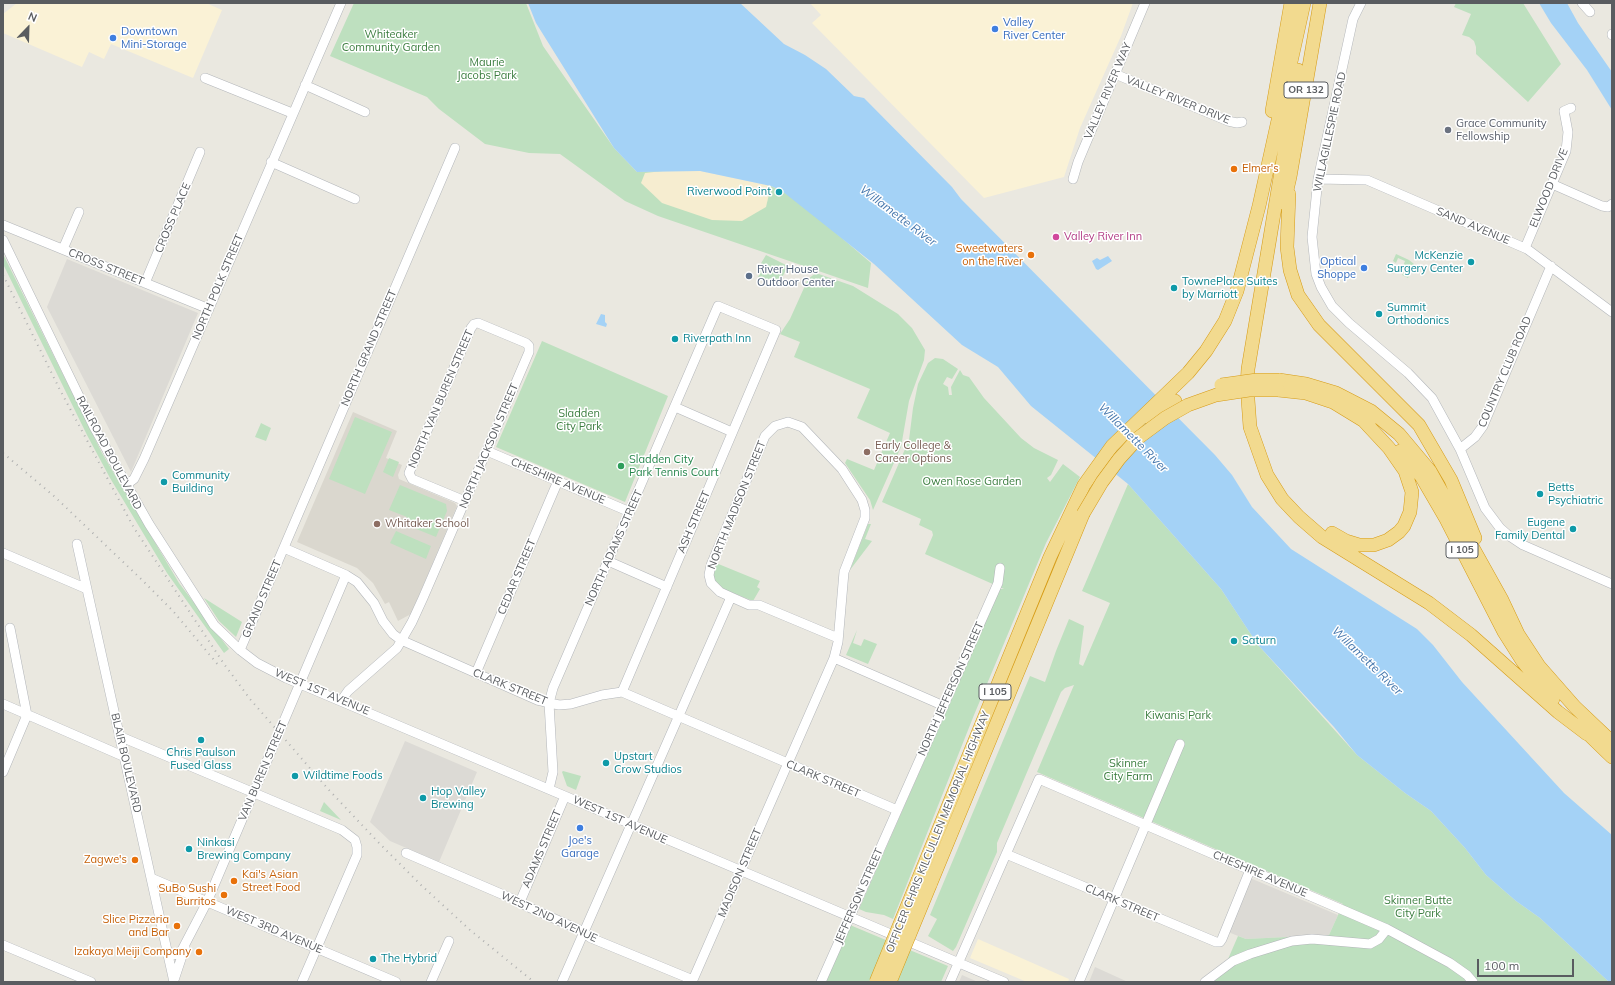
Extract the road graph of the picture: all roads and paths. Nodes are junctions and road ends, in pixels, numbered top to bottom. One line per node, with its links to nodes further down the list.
1 (341, 3): 11 (street, NORTH POLK STREET)
2 (1145, 3): 9 (street, VALLEY RIVER WAY)
3 (1291, 3): 28 (highway)
4 (1305, 3): 28 (highway); 73 (highway)
5 (1320, 3): 19 (highway, OR 132)
6 (1361, 3): 21 (street, WILLAGILLESPIE ROAD)
7 (1582, 3): 8 (street)
8 (1590, 12)
9 (1115, 74): 15 (street, VALLEY RIVER DRIVE); 20 (street, VALLEY RIVER WAY)
10 (205, 78): 14 (street)
11 (305, 85): 13 (street); 14 (street, NORTH POLK STREET)
12 (1571, 108): 22 (street, ELWOOD DRIVE)
13 (365, 112)
14 (292, 113): 18 (street, NORTH POLK STREET)
15 (1242, 122)
16 (455, 148): 49 (street, NORTH GRAND STREET)
17 (200, 152): 32 (street, CROSS PLACE)
18 (271, 162): 23 (street); 33 (street, NORTH POLK STREET)
19 (1290, 177): 39 (highway); 58 (highway)
20 (1073, 179)
21 (1318, 179): 29 (street, SAND AVENUE); 41 (street, WILLAGILLESPIE ROAD)
22 (1552, 184): 24 (street); 29 (street, ELWOOD DRIVE)
23 (355, 199)
24 (1612, 204)
25 (79, 212): 30 (street)
26 (3, 225): 30 (street, CROSS STREET)
27 (3, 240): 44 (street, RAILROAD BOULEVARD)
28 (1249, 240): 46 (highway)
29 (1525, 248): 31 (street, SAND AVENUE)
30 (63, 249): 32 (street, CROSS STREET)
31 (1551, 266): 34 (street, SAND AVENUE); 41 (street, COUNTRY CLUB ROAD)
32 (145, 283): 33 (street, CROSS STREET)
33 (209, 309): 44 (street, NORTH POLK STREET)
34 (1612, 312)
35 (474, 324): 42 (street, NORTH JACKSON STREET); 45 (street, NORTH VAN BUREN STREET)
36 (776, 330): 38 (street, NORTH ADAMS STREET); 40 (street, ASH STREET)
37 (1279, 385): 39 (highway, I 105); 46 (highway, I 105, bridge); 58 (highway, I 105)
38 (675, 407): 40 (street); 47 (street, NORTH ADAMS STREET)
39 (1362, 419): 73 (highway, I 105)
40 (732, 432): 55 (street, ASH STREET)
41 (1460, 449): 54 (street)
42 (487, 450): 43 (street, CHESHIRE AVENUE); 45 (street, NORTH JACKSON STREET)
43 (558, 481): 47 (street, CHESHIRE AVENUE); 64 (street, CEDAR STREET)
44 (126, 485): 62 (street, RAILROAD BOULEVARD)
45 (465, 501): 61 (street, NORTH JACKSON STREET)
46 (1079, 510): 112 (highway, OFFICER CHRIS KILCULLEN MEMORIAL HIGHWAY / I 105, bridge); 113 (highway, OFFICER CHRIS KILCULLEN MEMORIAL HIGHWAY / I 105, bridge)
47 (630, 512): 51 (street, NORTH ADAMS STREET)
48 (77, 544): 56 (street, BLAIR BOULEVARD)
49 (284, 548): 53 (street, CLARK STREET); 62 (street, GRAND STREET)
50 (3, 553): 56 (street)
51 (608, 561): 55 (street); 68 (street, NORTH ADAMS STREET)
52 (1000, 568): 70 (street, NORTH JEFFERSON STREET)
53 (346, 575): 61 (street, CLARK STREET); 65 (street, VAN BUREN STREET)
54 (1612, 584)
55 (667, 587): 66 (street, ASH STREET)
56 (86, 589): 74 (street, BLAIR BOULEVARD)
57 (730, 597): 60 (street); 60 (street, NORTH MADISON STREET); 72 (street)
58 (1502, 600): 75 (highway, I 105)
59 (10, 628): 71 (street)
60 (838, 638): 63 (street, NORTH MADISON STREET)
61 (401, 640): 64 (street, CLARK STREET); 67 (street, NORTH JACKSON STREET)
62 (240, 650): 65 (street, WEST 1ST AVENUE)
63 (834, 658): 70 (street); 79 (street, NORTH MADISON STREET)
64 (476, 673): 68 (street, CLARK STREET)
65 (299, 684): 67 (street, WEST 1ST AVENUE); 82 (street, VAN BUREN STREET)
66 (622, 692): 68 (street, CLARK STREET); 72 (street, CLARK STREET)
67 (341, 701): 81 (street, WEST 1ST AVENUE)
68 (549, 703): 81 (street)
69 (3, 704): 71 (street)
70 (944, 706): 84 (street, NORTH JEFFERSON STREET)
71 (27, 715): 77 (street); 80 (street)
72 (678, 717): 79 (street, CLARK STREET); 85 (street)
73 (1587, 734): 78 (highway, I 105)
74 (119, 736): 77 (street, BLAIR BOULEVARD); 82 (street)
75 (1612, 742)
76 (1180, 744): 86 (street)
77 (125, 757): 91 (street, BLAIR BOULEVARD)
78 (1612, 757)
79 (788, 764): 84 (street, CLARK STREET); 90 (street, MADISON STREET)
80 (3, 772)
81 (549, 789): 83 (street, WEST 1ST AVENUE)
82 (253, 793): 93 (street, VAN BUREN STREET); 101 (street)
83 (565, 796): 85 (street, WEST 1ST AVENUE); 94 (street, ADAMS STREET)
84 (897, 810): 95 (street, JEFFERSON STREET)
85 (632, 824): 90 (street, WEST 1ST AVENUE); 97 (street)
86 (1145, 826): 88 (street, CHESHIRE AVENUE); 89 (street, CHESHIRE AVENUE); 92 (street)
87 (406, 853): 94 (street, WEST 2ND AVENUE)
88 (1006, 854): 92 (street, CLARK STREET); 103 (street)
89 (1250, 870): 92 (street, CLARK STREET); 96 (street, CHESHIRE AVENUE)
90 (740, 872): 95 (street, WEST 1ST AVENUE); 104 (street, MADISON STREET)
91 (151, 878): 93 (street, WEST 3RD AVENUE); 102 (street, BLAIR BOULEVARD)
92 (1114, 900): 116 (street)
93 (207, 902): 100 (street, VAN BUREN STREET); 101 (street, WEST 3RD AVENUE)
94 (520, 902): 97 (street, WEST 2ND AVENUE)
95 (849, 918): 103 (street, WEST 1ST AVENUE); 111 (street, JEFFERSON STREET)
96 (1387, 930): 117 (street); 118 (street, CHESHIRE AVENUE)
97 (584, 933): 104 (street, WEST 2ND AVENUE); 110 (street)
98 (449, 941): 109 (street)
99 (3, 944): 105 (street)
100 (185, 946): 102 (street); 106 (street, VAN BUREN STREET)
101 (317, 948): 107 (street); 108 (street, WEST 3RD AVENUE)
102 (168, 956): 106 (street, BLAIR BOULEVARD)
103 (958, 963): 114 (street); 115 (street, WEST 1ST AVENUE)
104 (692, 981)
105 (92, 982)
106 (174, 982)
107 (302, 982)
108 (396, 982)
109 (431, 982)
110 (562, 982)
111 (821, 982)
112 (876, 982)
113 (890, 982)
114 (950, 982)
115 (1004, 982)
116 (1079, 982)
117 (1205, 982)
118 (1474, 982)

